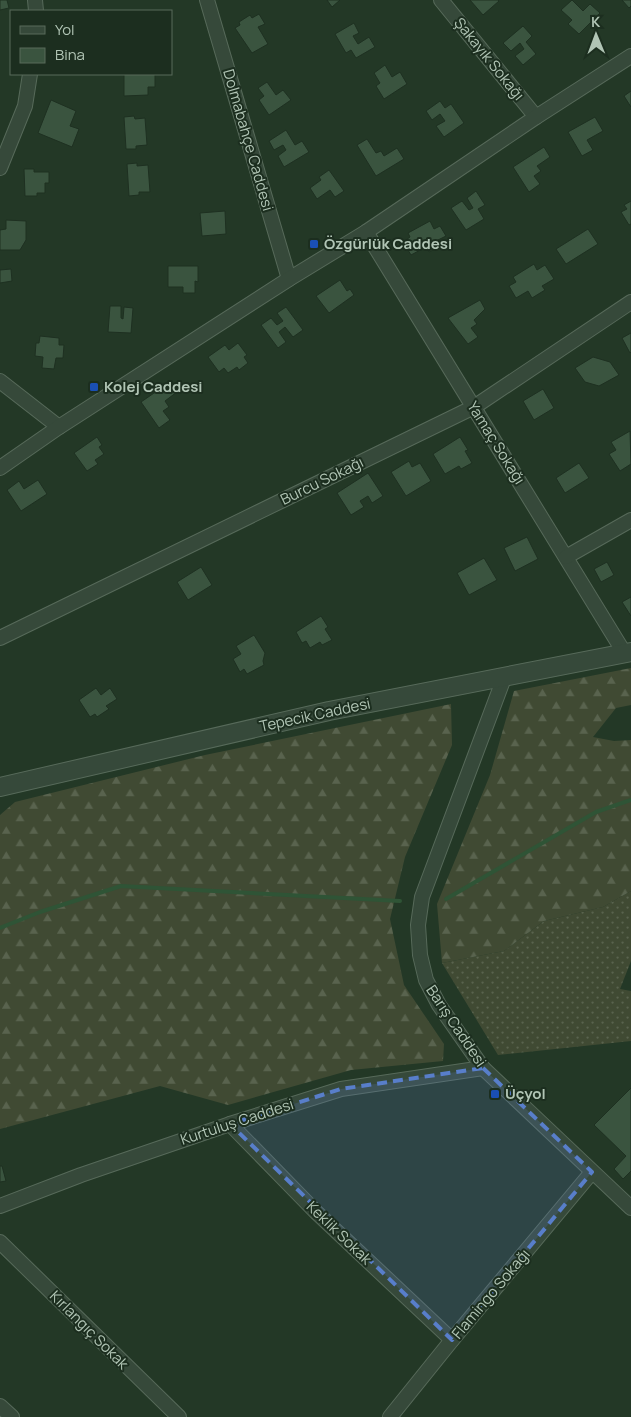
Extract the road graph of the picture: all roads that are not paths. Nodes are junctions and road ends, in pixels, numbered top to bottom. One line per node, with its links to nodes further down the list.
1 (207, 0): 8 (street, Dolmabahçe Caddesi)
2 (442, 0): 5 (street, Şakayık Sokağı)
3 (631, 56): 5 (street)
4 (30, 75): 6 (street)
5 (536, 117): 7 (street)
6 (0, 168)
7 (366, 232): 8 (street); 11 (street, Yamaç Sokağı)
8 (289, 279): 12 (street)
9 (631, 302): 11 (street, Burcu Sokağı)
10 (0, 381): 12 (street)
11 (474, 406): 15 (street, Yamaç Sokağı); 16 (street, Burcu Sokağı)
12 (59, 427): 13 (street)
13 (0, 468)
14 (631, 520): 15 (street)
15 (566, 557): 17 (street, Yamaç Sokağı)
16 (0, 638)
17 (628, 653): 18 (street, Tepecik Caddesi)
18 (504, 678): 19 (street, Tepecik Caddesi); 20 (street, Barış Caddesi)
19 (0, 787)
20 (483, 1068): 21 (street, Kurtuluş Caddesi); 22 (street, Barış Caddesi)
21 (230, 1124): 23 (street, Kurtuluş Caddesi); 26 (street, Keklik Sokak)
22 (592, 1172): 24 (street, Barış Caddesi); 26 (street, Flamingo Sokağı)
23 (0, 1206)
24 (631, 1208)
25 (0, 1242): 29 (street, Kırlangıç Sokak)
26 (452, 1340): 30 (street, Flamingo Sokağı)
27 (0, 1406): 28 (street)
28 (12, 1417)
29 (179, 1417)
30 (390, 1417)

